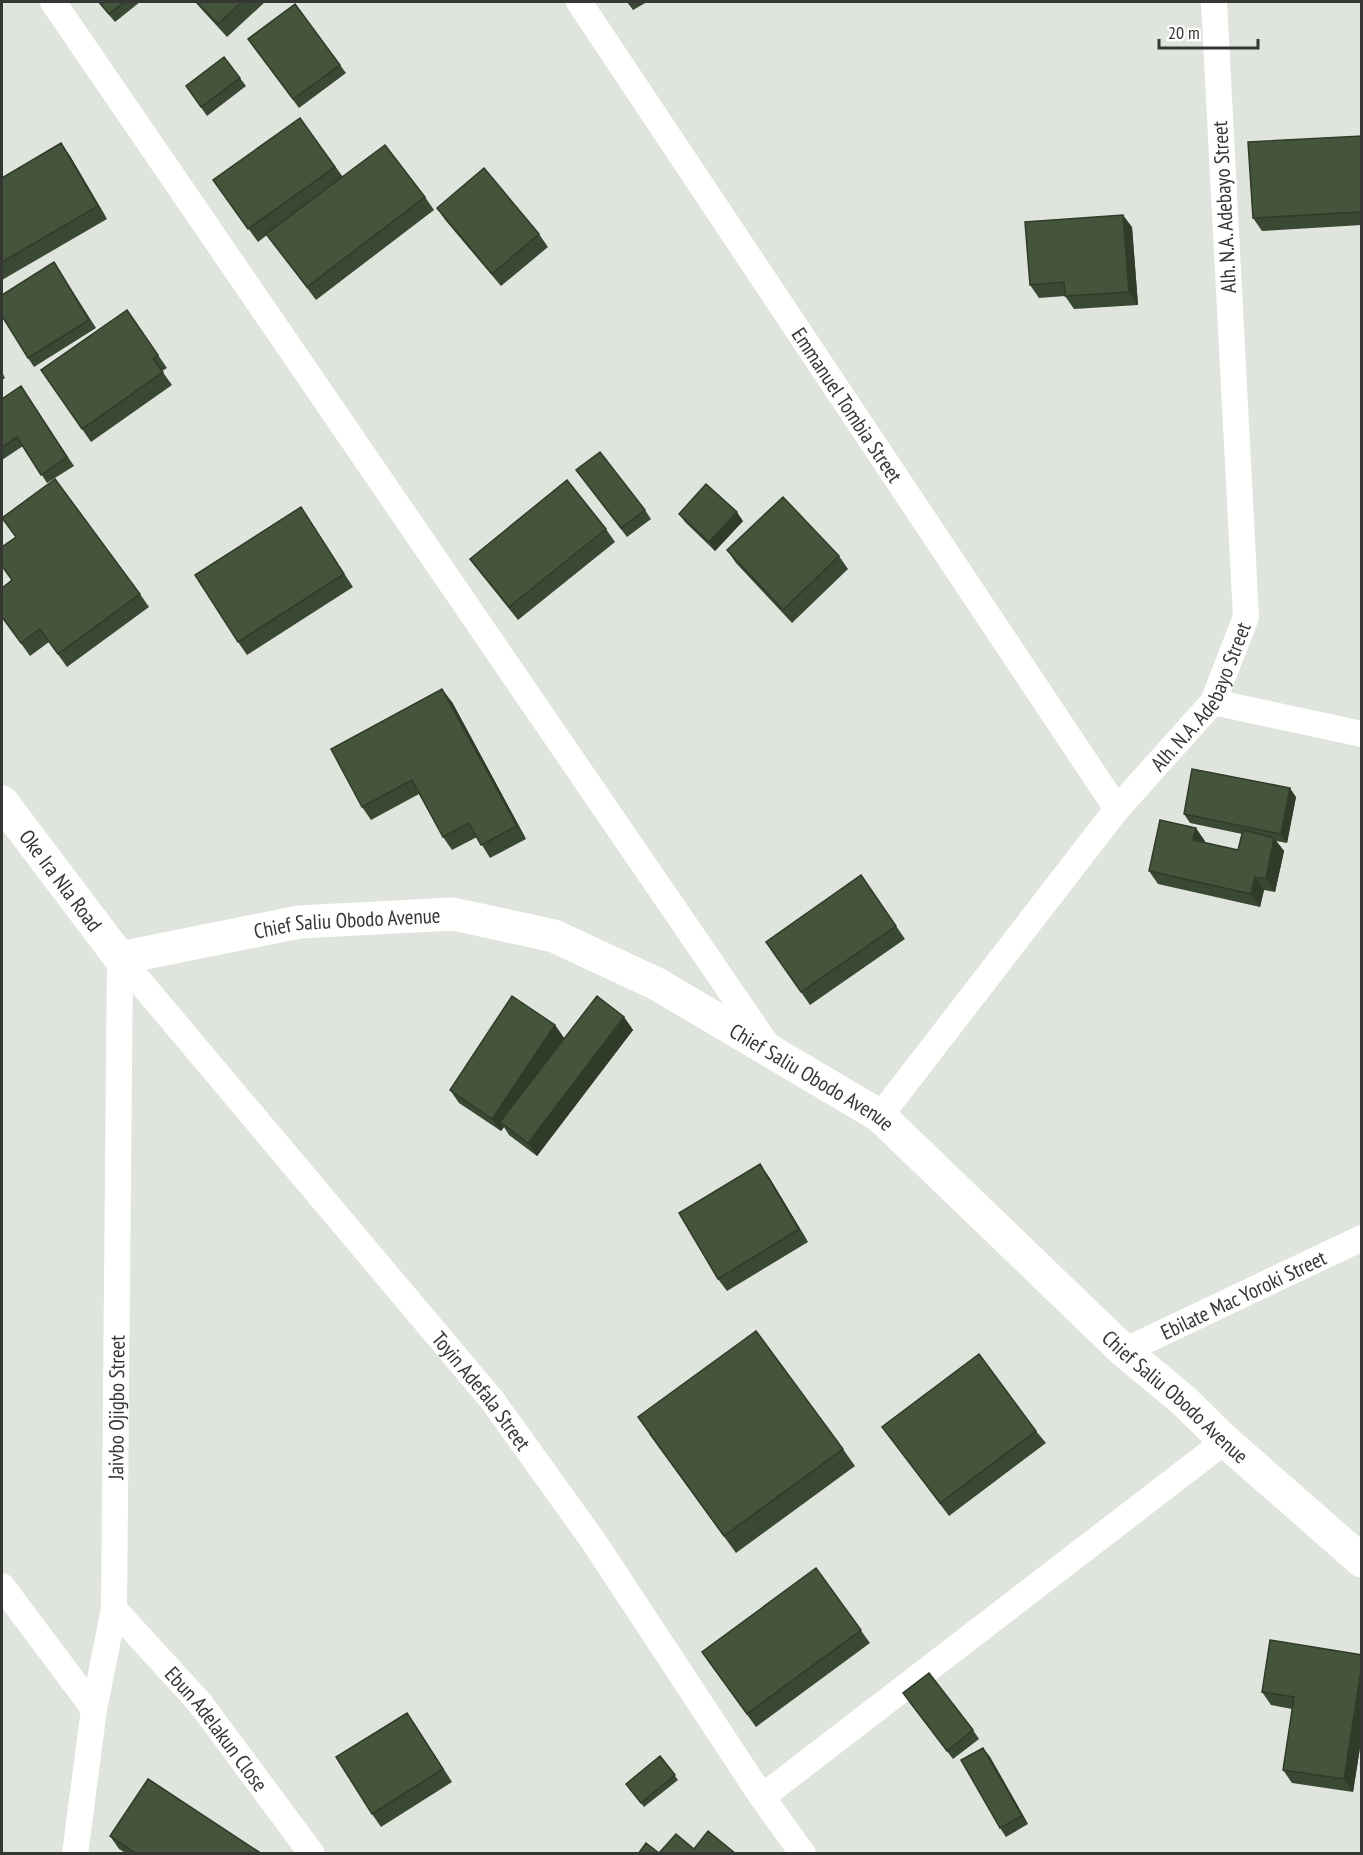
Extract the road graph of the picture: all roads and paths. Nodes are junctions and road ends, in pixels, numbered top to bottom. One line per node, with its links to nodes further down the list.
1 (53, 2): 9 (street)
2 (579, 2): 7 (street, Emmanuel Tombia Street)
3 (1214, 2): 4 (street, Alh. N.A. Adebayo Street)
4 (1213, 702): 5 (street); 7 (street, Alh. N.A. Adebayo Street)
5 (1362, 734)
6 (2, 802): 8 (street, Oke Ira Nla Road)
7 (1117, 809): 10 (street, Alh. N.A. Adebayo Street)
8 (120, 958): 9 (street, Chief Saliu Obodo Avenue); 16 (street, Jaivbo Ojigbo Street); 18 (street, Toyin Adefala Street)
9 (774, 1054): 10 (street, Chief Saliu Obodo Avenue)
10 (880, 1116): 12 (street, Chief Saliu Obodo Avenue)
11 (1362, 1238): 12 (street, Ebilate Mac Yoroki Street)
12 (1124, 1351): 13 (street, Chief Saliu Obodo Avenue)
13 (1225, 1441): 14 (street, Chief Saliu Obodo Avenue); 18 (street)
14 (1362, 1561)
15 (2, 1586): 17 (street)
16 (114, 1610): 17 (street, Jaivbo Ojigbo Street); 20 (street, Ebun Adelakun Close)
17 (94, 1709): 19 (street, Jaivbo Ojigbo Street)
18 (762, 1797): 21 (street, Toyin Adefala Street)
19 (75, 1854)
20 (312, 1854)
21 (803, 1854)

